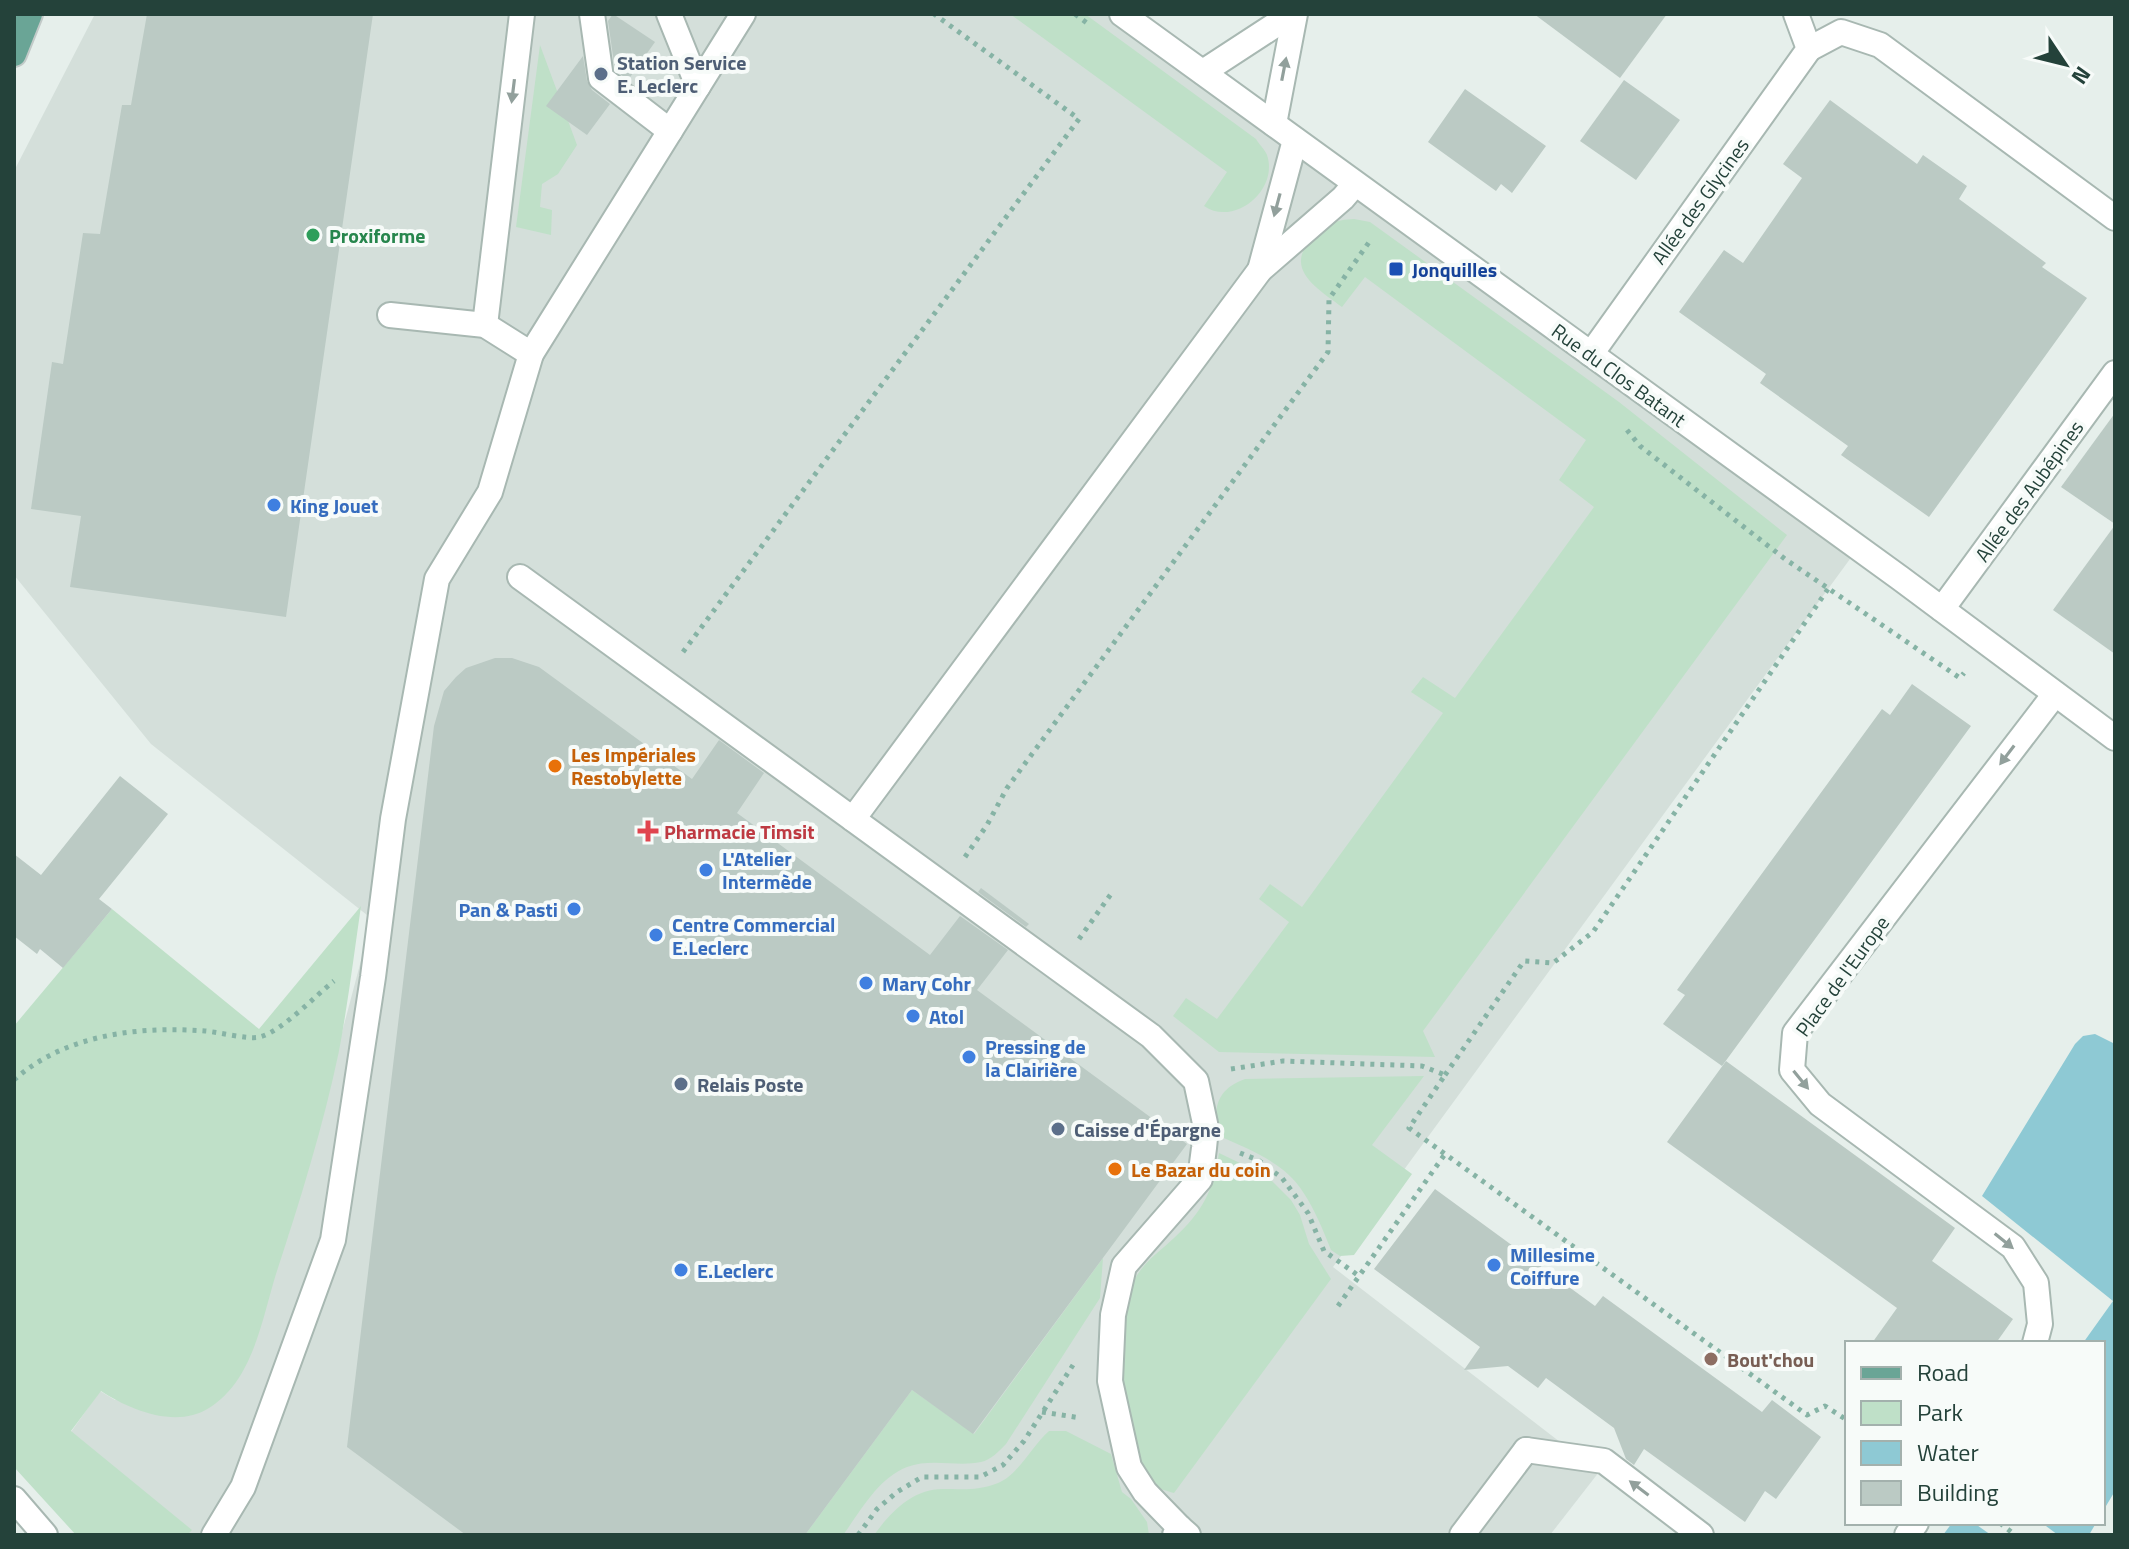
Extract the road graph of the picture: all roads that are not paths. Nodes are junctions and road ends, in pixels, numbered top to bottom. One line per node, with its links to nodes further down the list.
1 (30, 14): 10 (main road)
2 (522, 14): 20 (street, one-way to 20)
3 (592, 14): 14 (street)
4 (669, 14): 12 (street)
5 (743, 14): 12 (street)
6 (1122, 14): 11 (street, Rue du Clos Batant)
7 (1294, 14): 11 (street); 13 (street, one-way to 7)
8 (1796, 14): 9 (street)
9 (1809, 49): 17 (street); 22 (street, Allée des Glycines)
10 (14, 54)
11 (1203, 72): 13 (street, Rue du Clos Batant)
12 (698, 86): 14 (street)
13 (1274, 124): 15 (street, Rue du Clos Batant)
14 (670, 131): 21 (street)
15 (1295, 140): 16 (street, Rue du Clos Batant); 18 (street, one-way to 18)
16 (1355, 184): 18 (street); 22 (street, Rue du Clos Batant)
17 (2115, 218)
18 (1260, 270): 28 (street)
19 (390, 315): 20 (street)
20 (485, 325): 21 (street)
21 (531, 354): 33 (street)
22 (1591, 354): 25 (street, Rue du Clos Batant)
23 (2115, 373): 25 (street, Allée des Aubépines)
24 (520, 577): 28 (street)
25 (1942, 609): 26 (street, Rue du Clos Batant)
26 (2055, 694): 27 (street, Rue du Clos Batant); 29 (street, Place de l'Europe, one-way to 29)
27 (2115, 738)
28 (853, 819): 31 (street)
29 (2036, 1341)
30 (14, 1499): 32 (street)
31 (1181, 1533)
32 (45, 1535)
33 (214, 1535)
34 (1462, 1535): 35 (street, one-way to 34)
35 (1701, 1535)

